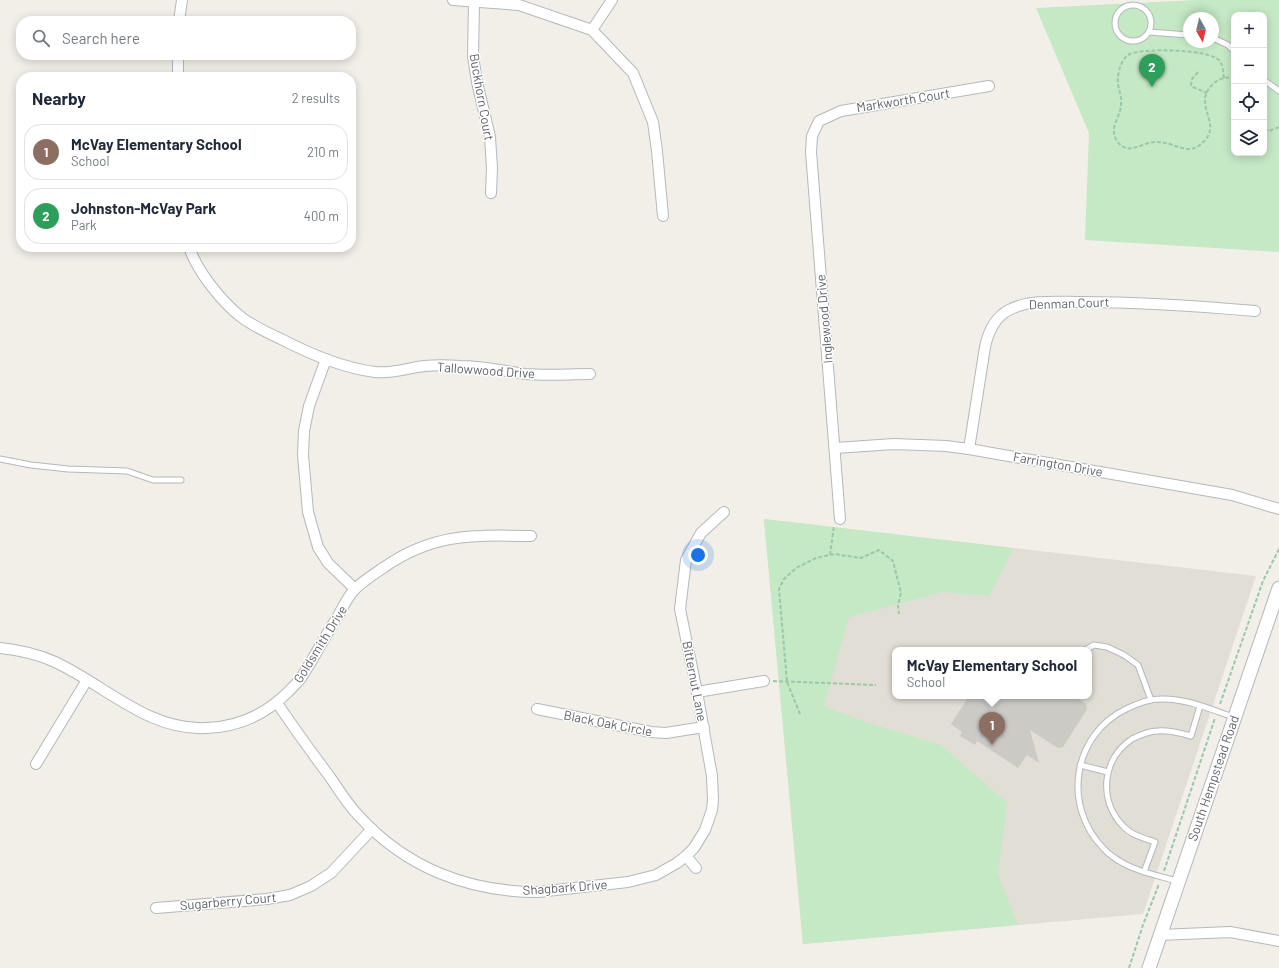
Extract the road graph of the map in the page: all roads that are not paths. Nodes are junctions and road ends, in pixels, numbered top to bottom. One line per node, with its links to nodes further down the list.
1 (182, 0): 5 (street)
2 (453, 0): 4 (street)
3 (612, 0): 6 (street)
4 (474, 2): 6 (street); 17 (street, Buckhorn Court)
5 (180, 16)
6 (592, 30): 18 (street)
7 (1149, 32): 7 (lane); 8 (lane)
8 (1183, 35)
9 (1219, 41): 10 (lane)
10 (1231, 48)
11 (178, 60): 12 (street)
12 (178, 72)
13 (1267, 82): 15 (lane)
14 (989, 86): 16 (street, Markworth Court)
15 (1279, 92)
16 (819, 121): 23 (street, Inglewood Drive)
17 (491, 193)
18 (663, 216)
19 (191, 252): 21 (street, Tallowwood Drive)
20 (1255, 311): 24 (street, Denman Court)
21 (326, 359): 22 (street, Tallowwood Drive); 32 (street)
22 (590, 374)
23 (835, 448): 24 (street, Farrington Drive); 29 (street, Inglewood Drive)
24 (969, 450): 27 (street, Farrington Drive)
25 (0, 459): 26 (lane)
26 (181, 480)
27 (1279, 509)
28 (724, 512): 37 (street, Bitternut Lane)
29 (840, 519)
30 (531, 536): 32 (street, Goldsmith Drive)
31 (1279, 588): 42 (street, South Hempstead Road)
32 (355, 589): 39 (street, Goldsmith Drive)
33 (1090, 647): 38 (lane)
34 (0, 648): 35 (street, Goldsmith Drive)
35 (87, 680): 39 (street, Goldsmith Drive); 44 (street)
36 (764, 681): 37 (street)
37 (698, 692): 43 (street, Bitternut Lane)
38 (1151, 700): 40 (lane); 45 (lane)
39 (277, 703): 47 (street, Shagbark Drive)
40 (1200, 706): 42 (lane); 46 (lane)
41 (537, 709): 43 (street, Black Oak Circle)
42 (1234, 717): 51 (street, South Hempstead Road)
43 (704, 727): 48 (street, Bitternut Lane)
44 (36, 764)
45 (1080, 765): 46 (lane); 50 (lane)
46 (1108, 772): 50 (lane)
47 (372, 829): 48 (street, Shagbark Drive); 52 (street, Sugarberry Court)
48 (686, 856): 49 (street)
49 (696, 868)
50 (1144, 872): 51 (lane)
51 (1178, 882): 53 (street, South Hempstead Road)
52 (156, 908)
53 (1160, 935): 54 (street); 55 (street, South Hempstead Road)
54 (1279, 940)
55 (1148, 968)

